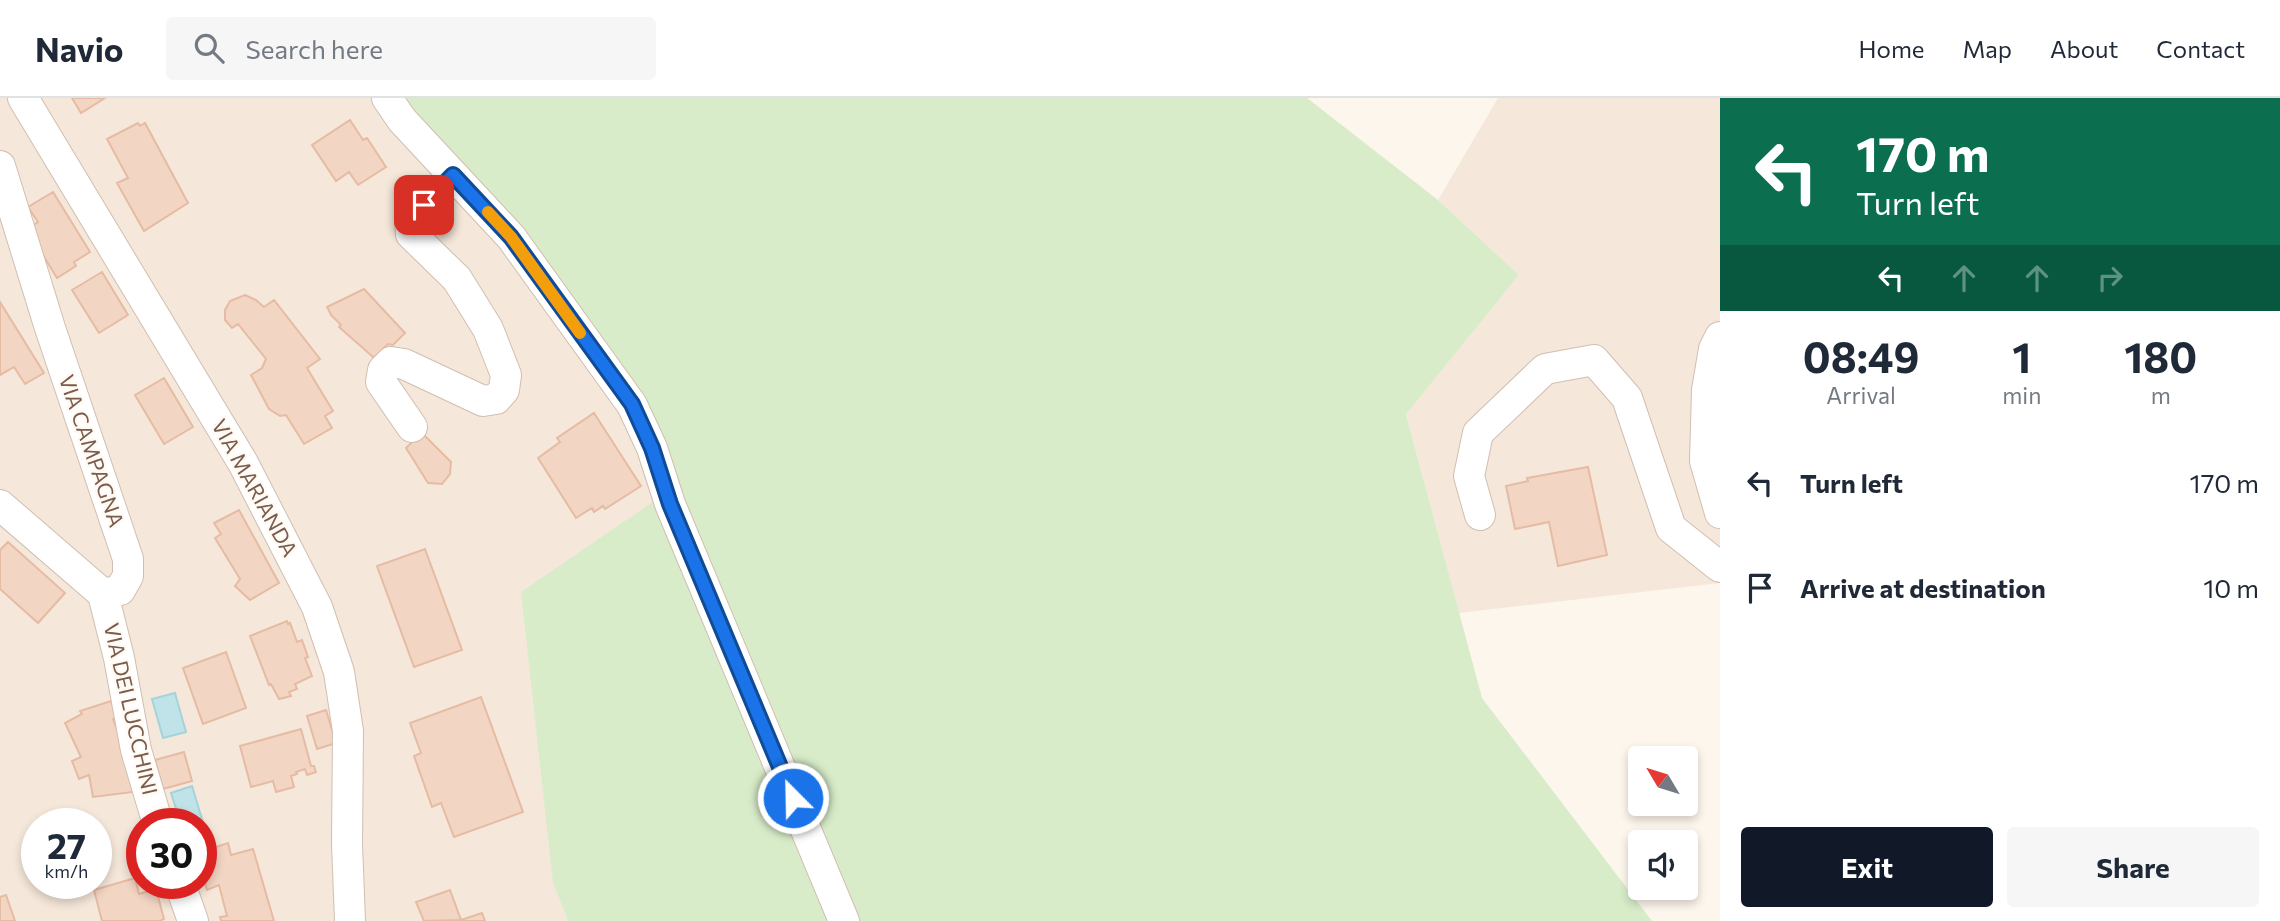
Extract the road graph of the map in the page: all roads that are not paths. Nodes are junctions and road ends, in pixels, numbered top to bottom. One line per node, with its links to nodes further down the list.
1 (23, 98): 15 (street, VIA MARIANDA)
2 (387, 98): 4 (street)
3 (0, 166): 11 (street, VIA CAMPAGNA)
4 (453, 175): 6 (street); 16 (street)
5 (1720, 337): 8 (street)
6 (412, 427)
7 (0, 505): 11 (street)
8 (1720, 513)
9 (1480, 515): 10 (street)
10 (1720, 567)
11 (103, 594): 12 (street, VIA DEI LUCCHINI)
12 (153, 808)
13 (185, 899): 14 (street)
14 (193, 921)
15 (350, 921)
16 (844, 921)

